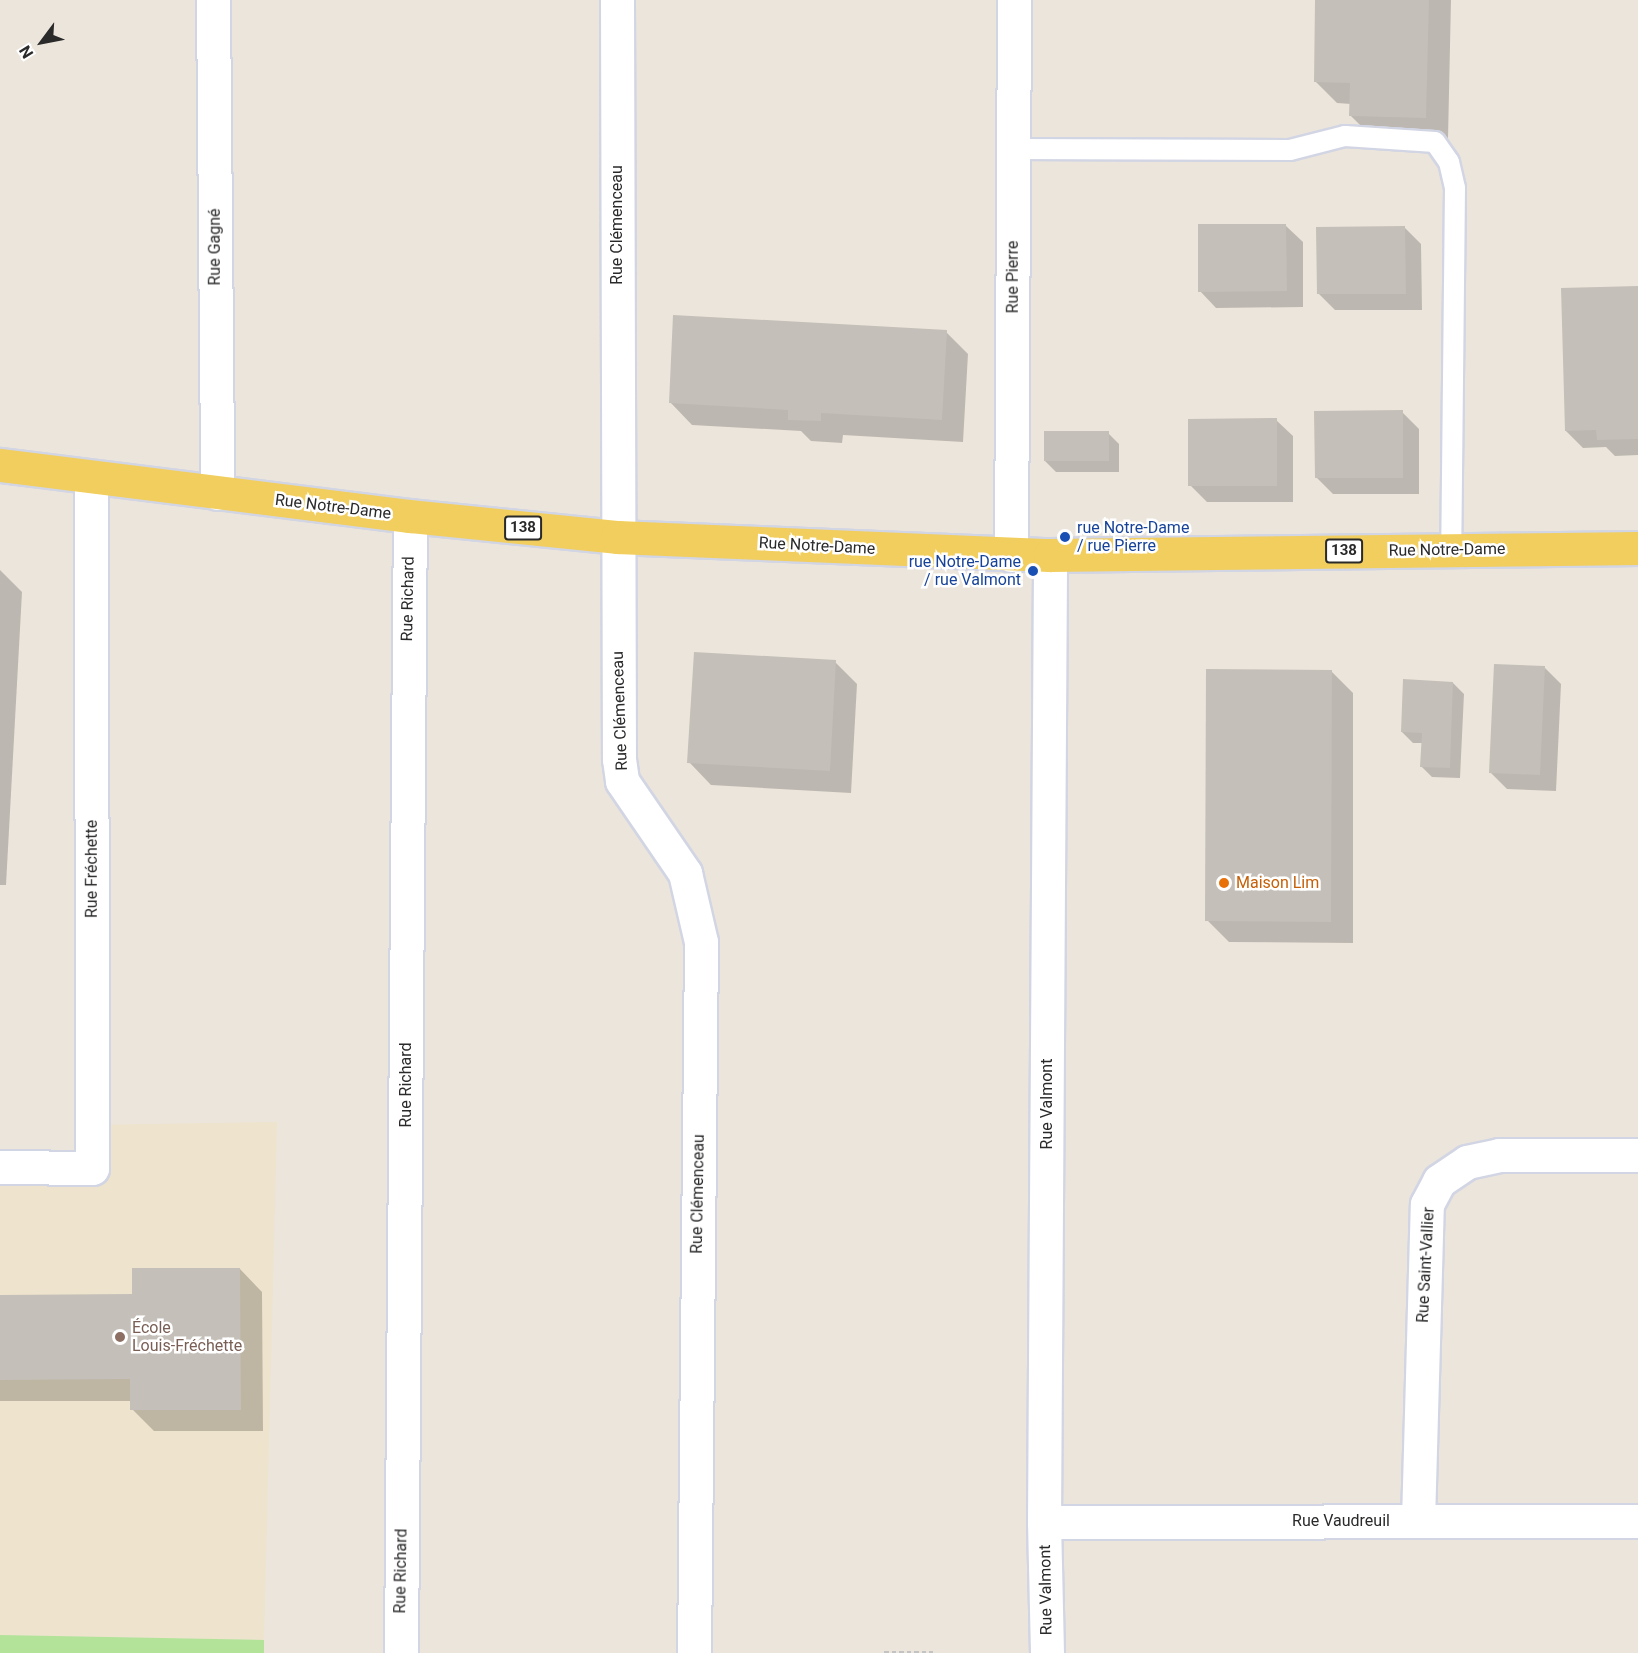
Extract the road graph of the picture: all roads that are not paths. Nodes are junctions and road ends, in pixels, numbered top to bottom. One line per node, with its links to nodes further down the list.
1 (213, 0): 7 (street, Rue Gagné)
2 (617, 0): 9 (street, Rue Clémenceau)
3 (1014, 0): 4 (street, Rue Pierre)
4 (1013, 149): 11 (lane); 12 (street, Rue Pierre)
5 (0, 465): 6 (main road, Rue Notre-Dame / 138)
6 (91, 478): 7 (main road, Rue Notre-Dame / 138); 15 (street, Rue Fréchette)
7 (217, 493): 8 (main road, Rue Notre-Dame / 138)
8 (410, 516): 9 (main road, Rue Notre-Dame / 138); 19 (street, Rue Richard)
9 (616, 537): 12 (main road, Rue Notre-Dame / 138); 20 (street, Rue Clémenceau)
10 (1638, 548): 11 (main road, Rue Notre-Dame / 138)
11 (1451, 549): 13 (main road, Rue Notre-Dame / 138)
12 (1011, 555): 13 (main road, Rue Notre-Dame / 138)
13 (1050, 555): 18 (street, Rue Valmont)
14 (1638, 1155): 16 (street, Rue Saint-Vallier)
15 (0, 1167)
16 (1418, 1521): 17 (street, Rue Vaudreuil); 18 (street, Rue Vaudreuil)
17 (1638, 1521)
18 (1044, 1522): 21 (street, Rue Valmont)
19 (400, 1653)
20 (694, 1653)
21 (1047, 1653)

